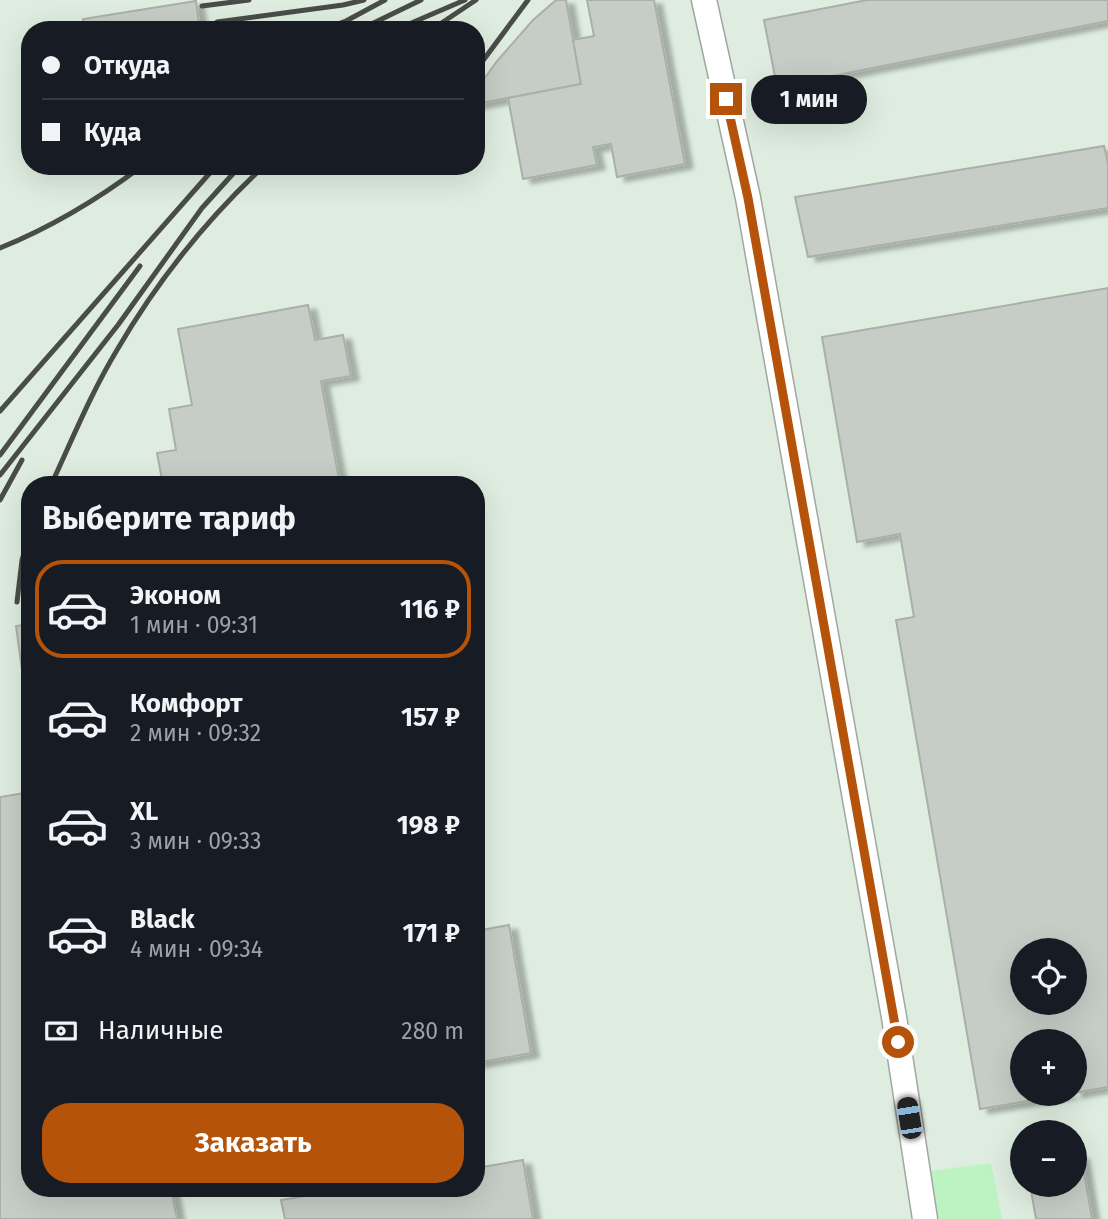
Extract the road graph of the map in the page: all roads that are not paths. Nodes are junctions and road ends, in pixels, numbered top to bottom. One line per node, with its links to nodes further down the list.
1 (704, 0): 2 (lane)
2 (925, 1219)

